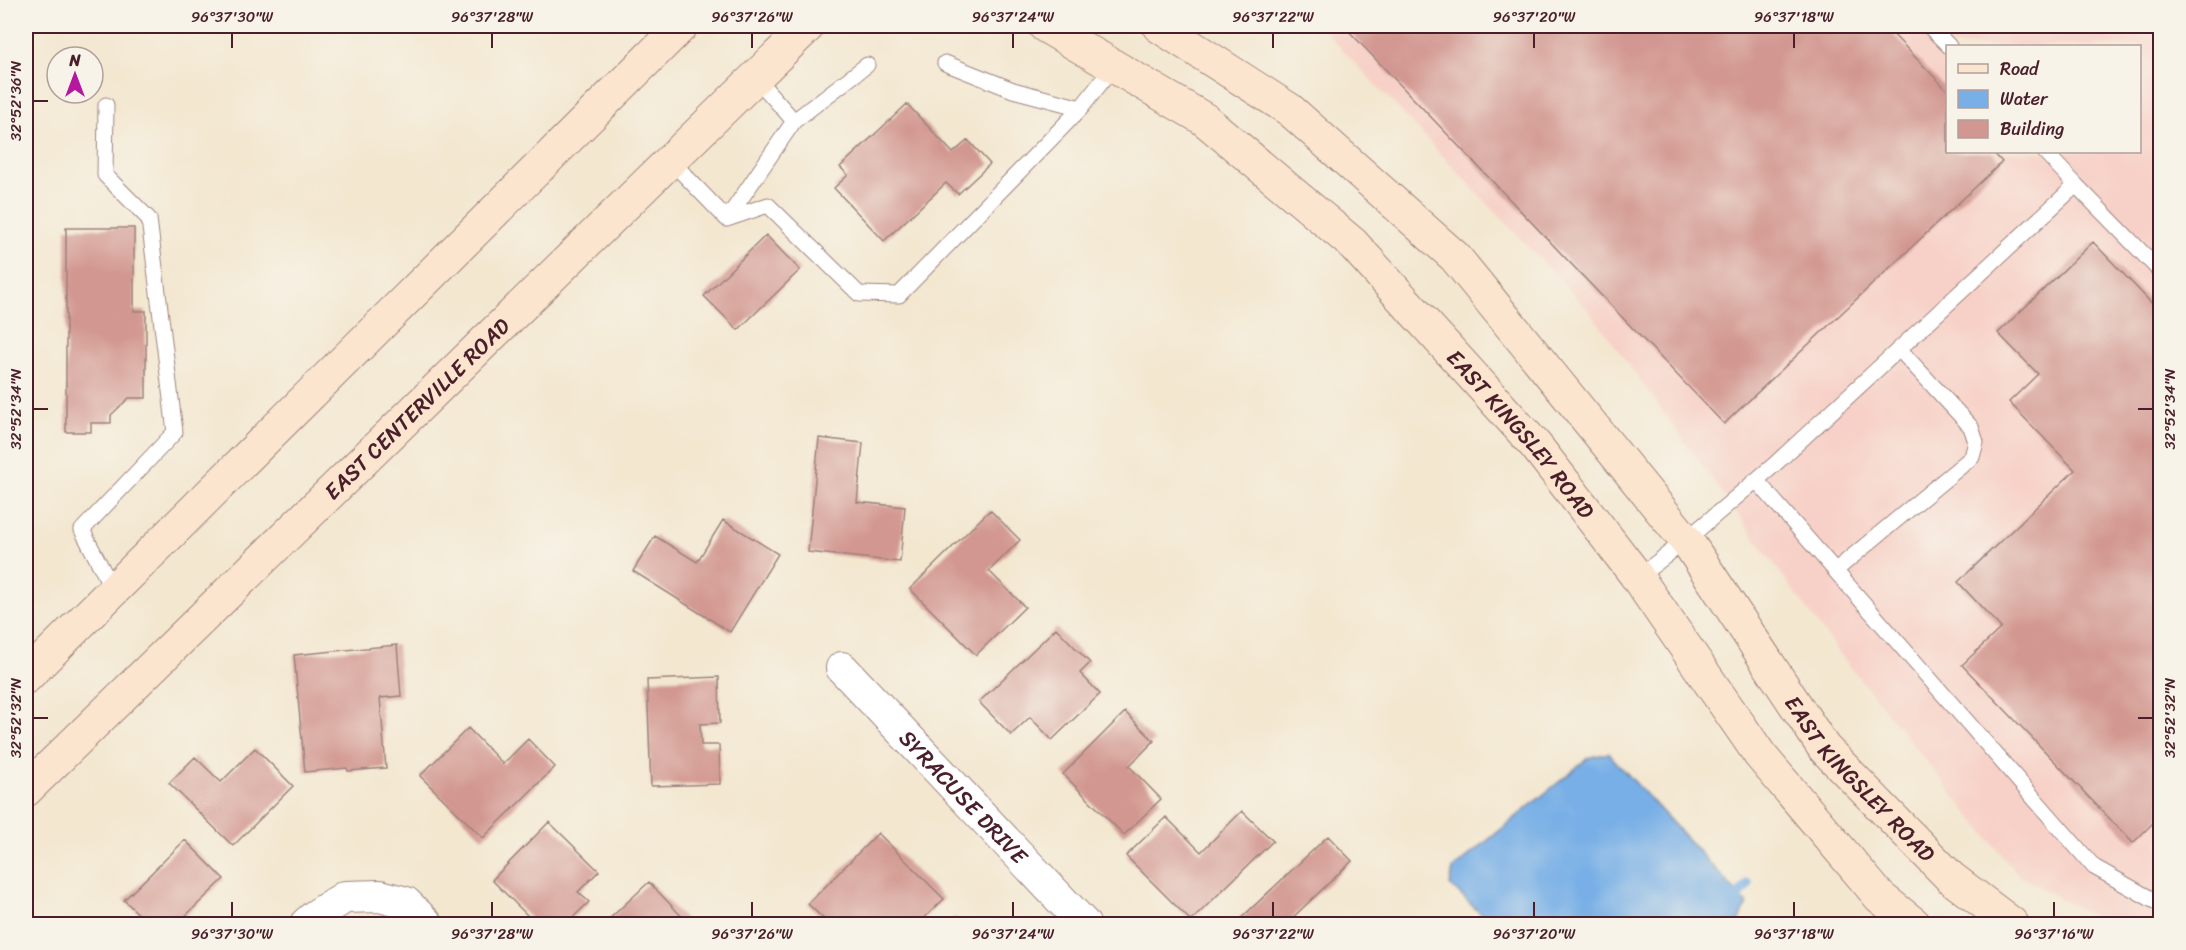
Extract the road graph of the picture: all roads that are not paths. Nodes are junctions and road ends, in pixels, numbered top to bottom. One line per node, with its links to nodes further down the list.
1 (681, 26): 24 (main road)
2 (808, 26): 10 (main road, EAST CENTERVILLE ROAD)
3 (1044, 26): 9 (main road, EAST KINGSLEY ROAD)
4 (1159, 26): 21 (main road, EAST KINGSLEY ROAD)
5 (1929, 26): 6 (lane)
6 (1948, 45)
7 (945, 63): 12 (lane)
8 (867, 66): 13 (lane)
9 (1114, 66): 12 (lane); 23 (main road, EAST KINGSLEY ROAD)
10 (755, 77): 13 (lane); 15 (main road, EAST CENTERVILLE ROAD)
11 (106, 105): 24 (lane)
12 (1081, 108): 17 (lane)
13 (794, 121): 17 (lane)
14 (2046, 153): 16 (lane)
15 (670, 160): 17 (lane); 27 (main road, EAST CENTERVILLE ROAD)
16 (2076, 185): 18 (lane); 19 (lane)
17 (727, 219)
18 (2160, 271)
19 (1899, 349): 20 (lane); 22 (lane)
20 (1756, 480): 21 (lane); 22 (lane)
21 (1686, 540): 23 (lane); 33 (main road, EAST KINGSLEY ROAD)
22 (1836, 570): 28 (lane)
23 (1637, 578): 32 (main road, EAST KINGSLEY ROAD)
24 (113, 590): 26 (main road)
25 (842, 668): 31 (street, SYRACUSE DRIVE)
26 (26, 677)
27 (26, 790)
28 (2160, 904)
29 (306, 924): 30 (street)
30 (427, 924)
31 (1084, 924)
32 (1914, 924)
33 (2012, 924)

